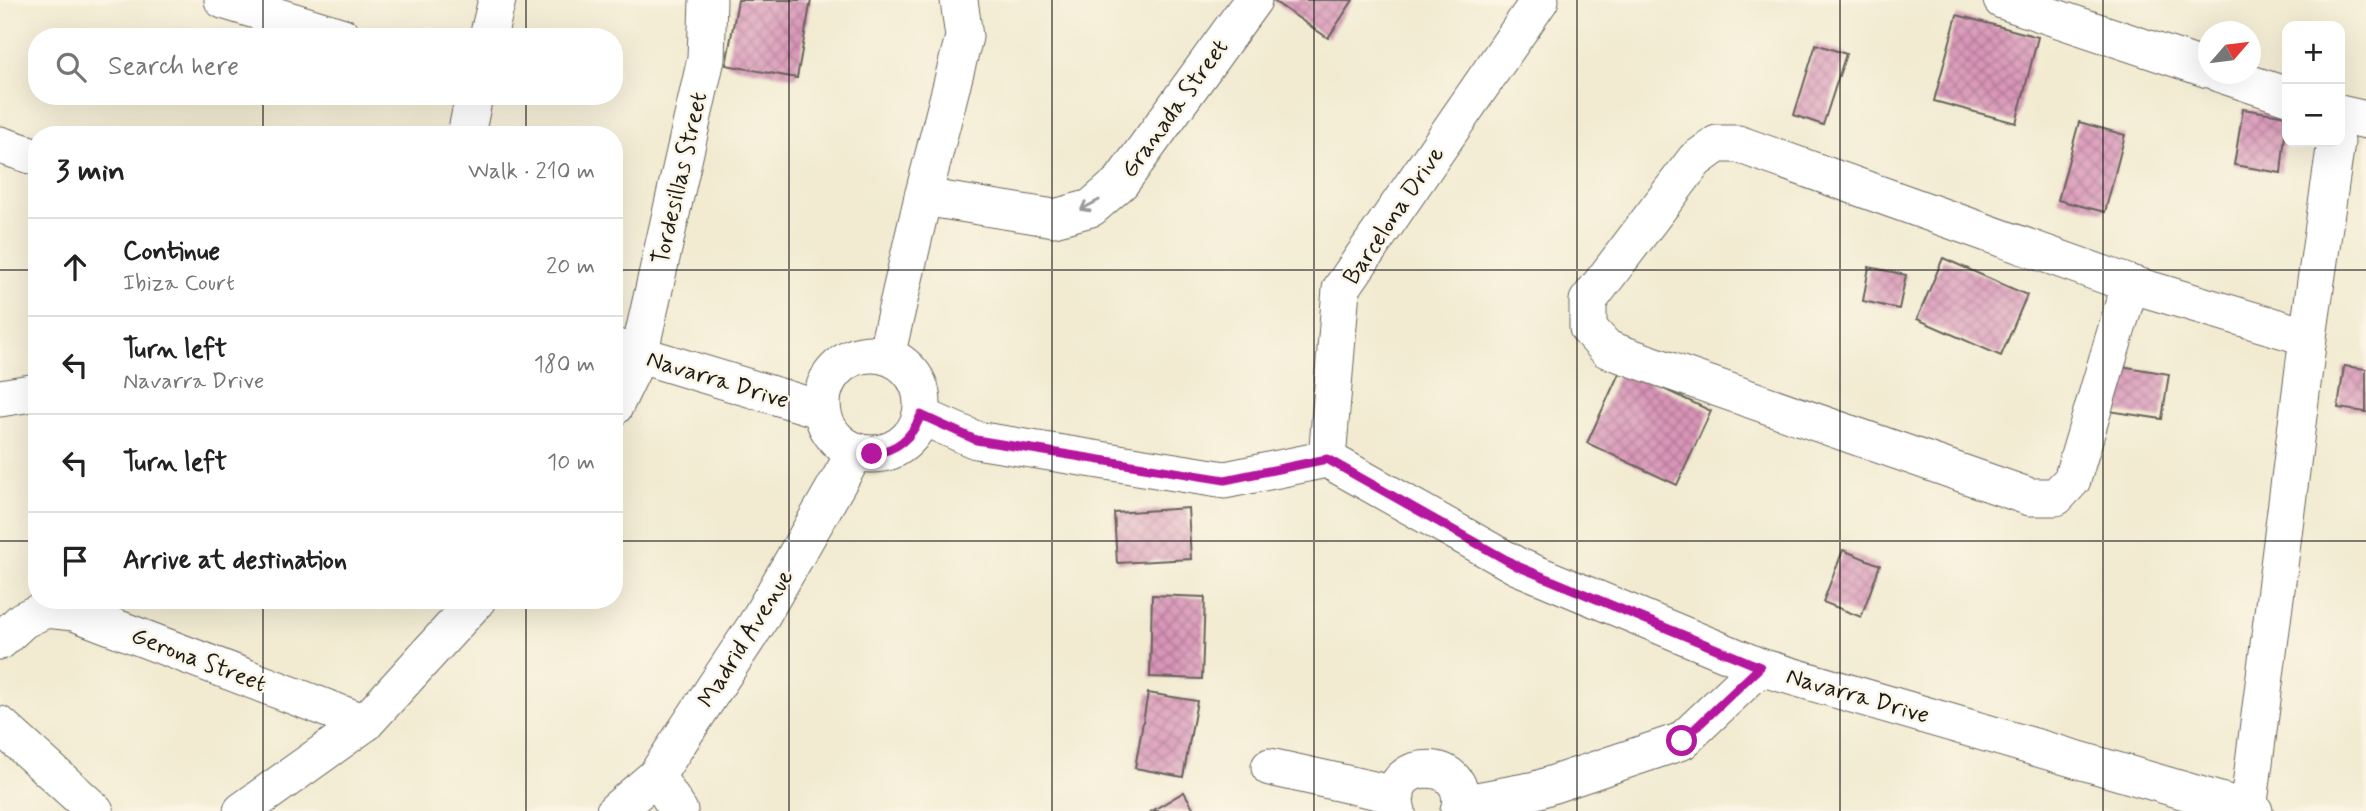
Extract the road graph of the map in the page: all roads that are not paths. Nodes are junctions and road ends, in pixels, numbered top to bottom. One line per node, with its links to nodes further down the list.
1 (223, 0): 9 (street)
2 (497, 0): 10 (street)
3 (708, 0): 25 (street, Tordesillas Street)
4 (959, 0): 11 (street)
5 (990, 0): 11 (street)
6 (1253, 0): 22 (street, Granada Street, one-way to 22)
7 (1540, 0): 33 (street, Barcelona Drive)
8 (2002, 0): 12 (street)
9 (314, 28)
10 (490, 28)
11 (964, 37): 22 (street)
12 (2198, 66)
13 (2251, 84): 14 (street)
14 (2282, 94)
15 (472, 105): 18 (street)
16 (2345, 114): 17 (street)
17 (2366, 120)
18 (468, 126)
19 (0, 145): 21 (street)
20 (2335, 147): 24 (street)
21 (28, 154)
22 (923, 197): 26 (street)
23 (2130, 284): 23 (street); 24 (street)
24 (2308, 337): 47 (street)
25 (627, 351): 27 (street, Tordesillas Street); 30 (street, Navarra Drive)
26 (886, 356): 30 (street); 31 (street)
27 (623, 368)
28 (28, 393): 29 (street)
29 (0, 398)
30 (822, 410): 32 (street)
31 (921, 415): 32 (street); 33 (street)
32 (856, 451): 40 (street, Madrid Avenue)
33 (1327, 459): 36 (street, Navarra Drive)
34 (469, 609): 37 (street)
35 (0, 641): 37 (street, Gerona Street)
36 (1760, 667): 42 (street); 47 (street, Navarra Drive)
37 (365, 723): 44 (street)
38 (0, 725): 43 (street)
39 (1270, 767): 41 (street)
40 (656, 776): 45 (street, Madrid Avenue); 46 (street)
41 (1397, 803): 42 (street)
42 (1460, 808)
43 (95, 811)
44 (242, 811)
45 (615, 811)
46 (679, 811)
47 (2251, 811)

